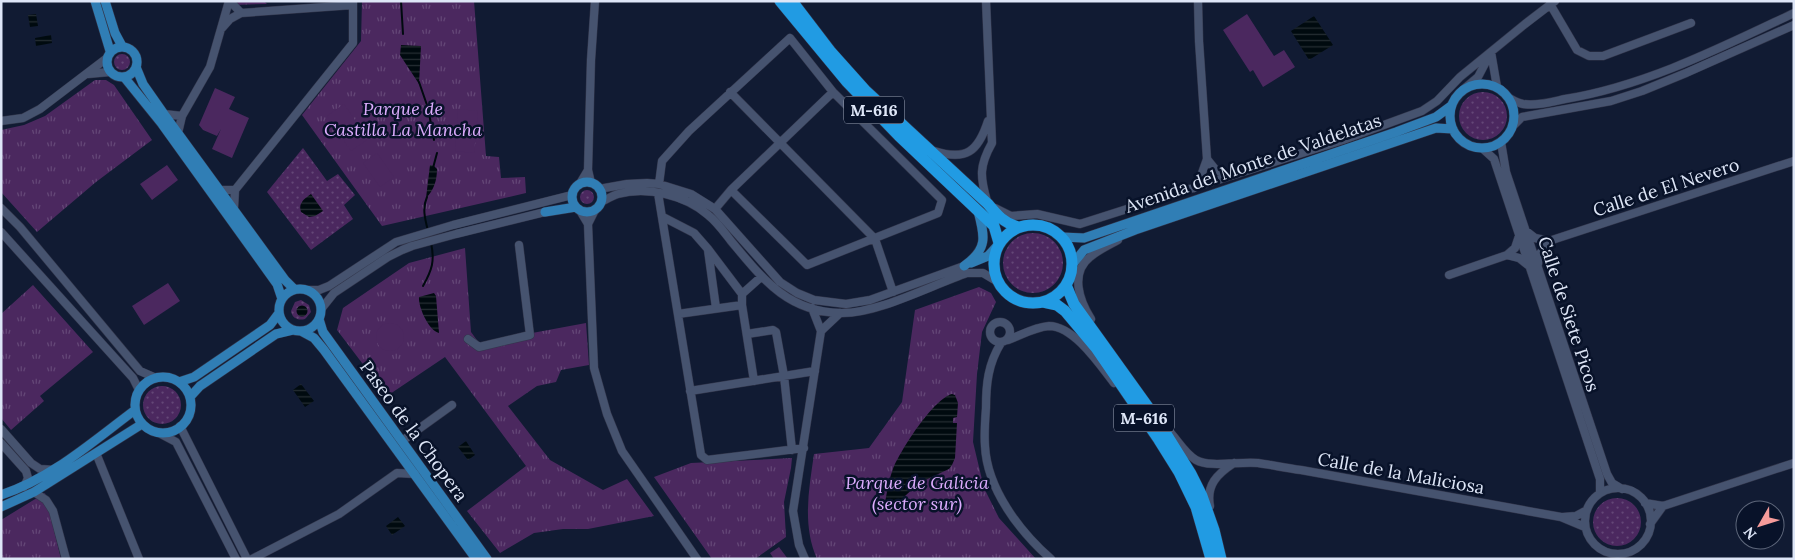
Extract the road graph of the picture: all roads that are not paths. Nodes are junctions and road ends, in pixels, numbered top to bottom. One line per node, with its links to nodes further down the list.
1 (95, 1): 18 (main road)
2 (104, 1): 16 (main road)
3 (229, 1): 11 (street); 15 (street)
4 (594, 1): 44 (street)
5 (780, 1): 56 (highway, M-616)
6 (792, 1): 41 (highway, M-616)
7 (986, 1): 31 (street)
8 (1198, 1): 42 (street)
9 (353, 3): 11 (street); 51 (street)
10 (1553, 3): 13 (street); 17 (street)
11 (241, 12): 15 (street)
12 (1794, 13): 27 (street)
13 (1691, 23)
14 (1794, 24): 33 (street)
15 (221, 30): 30 (street)
16 (122, 46): 18 (main road); 19 (main road)
17 (1491, 52): 23 (street); 24 (street); 37 (street)
18 (108, 55): 20 (main road); 21 (street)
19 (136, 67): 22 (main road); 29 (main road)
20 (110, 72): 21 (street); 22 (main road)
21 (86, 75): 32 (street)
22 (124, 77): 88 (main road)
23 (1497, 87): 24 (main road); 27 (main road)
24 (1465, 88): 28 (main road)
25 (730, 92): 26 (street); 38 (street); 46 (street)
26 (833, 92): 38 (street); 70 (street)
27 (1509, 98): 33 (main road)
28 (1451, 106): 34 (main road); 36 (main road, Avenida del Monte de Valdelatas)
29 (164, 114): 30 (street); 35 (main road)
30 (182, 116): 35 (street)
31 (990, 117): 41 (street); 56 (street)
32 (1, 121)
33 (1512, 127): 39 (main road)
34 (1453, 129): 40 (main road); 66 (main road, Avenida del Monte de Valdelatas)
35 (178, 133): 50 (main road)
36 (1381, 136): 37 (street); 69 (main road, Avenida del Monte de Valdelatas)
37 (1343, 140): 45 (street)
38 (781, 142): 52 (street); 70 (street)
39 (1501, 142): 40 (main road); 68 (street, Calle de Siete Picos)
40 (1482, 148): 68 (street, Calle de Siete Picos)
41 (930, 150): 56 (highway, M-616)
42 (1207, 159): 45 (street); 49 (street)
43 (1794, 161): 72 (street, Calle de El Nevero)
44 (588, 170): 47 (street); 48 (street)
45 (1228, 176): 49 (street)
46 (659, 184): 48 (street); 60 (street)
47 (579, 185): 48 (main road); 54 (main road)
48 (595, 186): 55 (main road)
49 (1194, 188): 56 (street)
50 (220, 190): 51 (street); 58 (main road)
51 (235, 190): 58 (street)
52 (731, 190): 60 (street); 70 (street)
53 (658, 193): 55 (street); 63 (street); 81 (street)
54 (572, 195): 59 (main road); 71 (street)
55 (601, 202): 61 (main road)
56 (983, 207): 65 (highway, M-616); 73 (highway, M-616); 78 (main road)
57 (1, 208): 105 (street)
58 (234, 208): 84 (main road)
59 (578, 208): 61 (main road); 62 (main road); 64 (street)
60 (715, 209): 86 (street)
61 (595, 210): 64 (street)
62 (545, 212): 71 (street)
63 (663, 217): 75 (street); 96 (street)
64 (588, 224): 152 (street)
65 (1018, 227): 69 (highway); 73 (highway)
66 (1135, 230): 77 (main road, Avenida del Monte de Valdelatas); 102 (street)
67 (1, 232): 108 (street)
68 (1522, 233): 72 (street); 76 (street); 79 (street, Calle de Siete Picos)
69 (1062, 236): 77 (highway)
70 (875, 239): 86 (street)
71 (411, 242): 85 (street); 91 (street)
72 (1549, 242): 79 (street)
73 (998, 244): 78 (main road); 82 (highway)
74 (519, 245): 101 (street)
75 (708, 249): 87 (street); 92 (street)
76 (1506, 255): 79 (street); 80 (street)
77 (1072, 265): 83 (highway)
78 (964, 266): 86 (street)
79 (1533, 266): 131 (street, Calle de Siete Picos); 133 (street, Calle de Siete Picos)
80 (1449, 274)
81 (761, 277): 87 (street); 93 (street)
82 (998, 282): 89 (highway, M-616); 95 (street)
83 (1066, 285): 89 (highway); 102 (highway, M-616)
84 (294, 289): 85 (main road); 88 (main road)
85 (309, 290): 91 (main road)
86 (892, 292)
87 (742, 294): 90 (street)
88 (282, 299): 94 (main road)
89 (1043, 302): 118 (highway, M-616)
90 (742, 305): 92 (street); 100 (street)
91 (322, 308): 97 (main road)
92 (716, 308): 96 (street)
93 (812, 308): 95 (street); 99 (street)
94 (279, 313): 98 (main road); 107 (main road)
95 (840, 313): 99 (street)
96 (678, 314): 109 (street)
97 (320, 319): 98 (main road); 119 (main road, Paseo de la Chopera)
98 (297, 330): 110 (main road); 124 (main road, Paseo de la Chopera)
99 (822, 331): 103 (street)
100 (747, 334): 104 (street); 106 (street)
101 (468, 339)
102 (1116, 361): 113 (highway, M-616)
103 (815, 371): 104 (street); 121 (street)
104 (784, 376): 106 (street); 122 (street)
105 (156, 378): 107 (main road); 108 (main road)
106 (754, 381): 109 (street)
107 (179, 382): 110 (main road)
108 (139, 390): 112 (main road)
109 (690, 391): 122 (street)
110 (190, 397): 115 (main road)
111 (452, 405): 119 (street)
112 (135, 410): 114 (main road); 127 (main road)
113 (1158, 421): 125 (street, Calle de la Maliciosa); 142 (highway, M-616)
114 (142, 424): 117 (main road); 123 (main road)
115 (180, 426): 117 (main road); 148 (street)
116 (1, 429): 127 (street)
117 (160, 433): 147 (street)
118 (1159, 440): 154 (street); 155 (highway, M-616)
119 (402, 441): 151 (main road, Paseo de la Chopera)
120 (1, 443): 130 (street)
121 (804, 448): 122 (street); 153 (street)
122 (792, 450)
123 (96, 453): 132 (main road); 146 (street)
124 (402, 456): 128 (street); 129 (main road, Paseo de la Chopera)
125 (1236, 462): 139 (street, Calle de la Maliciosa); 142 (street)
126 (1794, 463): 136 (street)
127 (55, 470): 130 (main road)
128 (397, 473): 129 (street); 149 (street)
129 (415, 474): 150 (main road, Paseo de la Chopera)
130 (24, 487): 134 (main road)
131 (1622, 489): 133 (street); 135 (street)
132 (34, 492): 137 (main road); 145 (street)
133 (1600, 493): 138 (street)
134 (1, 495)
135 (1645, 503): 136 (street); 140 (street)
136 (1663, 506): 140 (street)
137 (1, 507)
138 (1587, 510): 139 (street, Calle de la Maliciosa); 141 (street)
139 (1561, 517): 141 (street, Calle de la Maliciosa)
140 (1650, 524): 143 (street)
141 (1585, 527): 144 (street)
142 (1214, 530): 156 (highway, M-616)
143 (1634, 550): 144 (street); 157 (street)
144 (1610, 556)
145 (66, 559)
146 (139, 559)
147 (236, 559)
148 (247, 559)
149 (252, 559)
150 (476, 559)
151 (487, 559)
152 (697, 559)
153 (805, 559)
154 (1051, 559)
155 (1210, 559)
156 (1221, 559)
157 (1627, 559)

